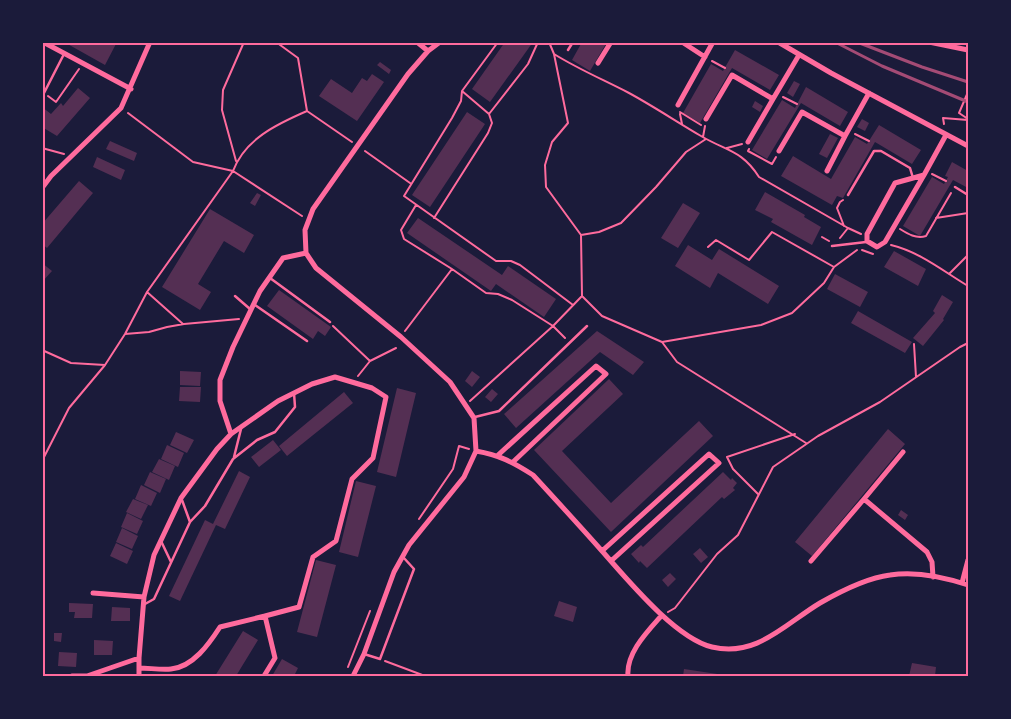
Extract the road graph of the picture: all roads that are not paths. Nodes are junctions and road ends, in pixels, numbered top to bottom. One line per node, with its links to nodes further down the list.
1 (43, 42): 15 (street)
2 (150, 42): 19 (street)
3 (417, 42): 14 (street)
4 (440, 42): 14 (street)
5 (573, 42): 12 (lane)
6 (611, 42): 18 (street)
7 (682, 42): 17 (street)
8 (714, 42): 17 (street)
9 (778, 42): 16 (street)
10 (929, 42): 11 (street)
11 (938, 43): 13 (street)
12 (568, 50)
13 (968, 50)
14 (428, 51): 39 (street)
15 (64, 54): 19 (street); 20 (lane)
16 (799, 54): 21 (street); 22 (street)
17 (705, 57): 23 (street)
18 (598, 63)
19 (130, 89): 34 (street)
20 (44, 93)
21 (869, 93): 25 (street); 26 (street)
22 (775, 96): 24 (street); 27 (street)
23 (678, 105)
24 (706, 119)
25 (946, 135): 28 (street); 31 (street)
26 (845, 136): 29 (street); 30 (street)
27 (748, 142)
28 (968, 146)
29 (779, 151)
30 (826, 171)
31 (925, 173): 32 (street); 37 (street)
32 (913, 178): 35 (lane); 37 (street)
33 (955, 187): 36 (lane)
34 (42, 188)
35 (848, 195)
36 (968, 195)
37 (867, 242): 38 (lane)
38 (832, 246)
39 (306, 253): 40 (street); 48 (street)
40 (270, 278): 42 (street); 44 (lane)
41 (235, 296): 43 (lane)
42 (254, 304): 43 (street); 46 (lane)
43 (251, 310): 50 (street)
44 (330, 322)
45 (587, 326): 48 (lane)
46 (307, 340)
47 (294, 393): 49 (street); 54 (lane); 73 (street)
48 (474, 418): 51 (street)
49 (242, 427): 50 (street); 54 (lane)
50 (231, 434): 56 (street)
51 (476, 451): 53 (street); 61 (street)
52 (903, 452): 57 (street)
53 (498, 456): 55 (street); 55 (street)
54 (233, 459): 58 (lane)
55 (513, 462): 60 (street)
56 (181, 498): 58 (lane); 59 (street)
57 (864, 499): 64 (street); 66 (street)
58 (190, 522): 65 (lane)
59 (161, 541): 65 (lane); 70 (street)
60 (602, 551): 63 (street); 63 (street)
61 (403, 557): 74 (street); 74 (lane)
62 (968, 560): 67 (street)
63 (611, 561): 72 (street)
64 (811, 561)
65 (171, 562): 71 (lane)
66 (933, 577): 67 (street); 72 (street)
67 (962, 583): 68 (street)
68 (968, 585)
69 (93, 592): 70 (street)
70 (144, 597): 71 (street)
71 (143, 605): 75 (street)
72 (662, 615): 81 (street)
73 (265, 616): 76 (street); 79 (street)
74 (364, 654): 80 (street)
75 (139, 658): 76 (street); 77 (street)
76 (139, 668): 78 (street)
77 (72, 676)
78 (139, 676)
79 (264, 676)
80 (353, 676)
81 (628, 676)

